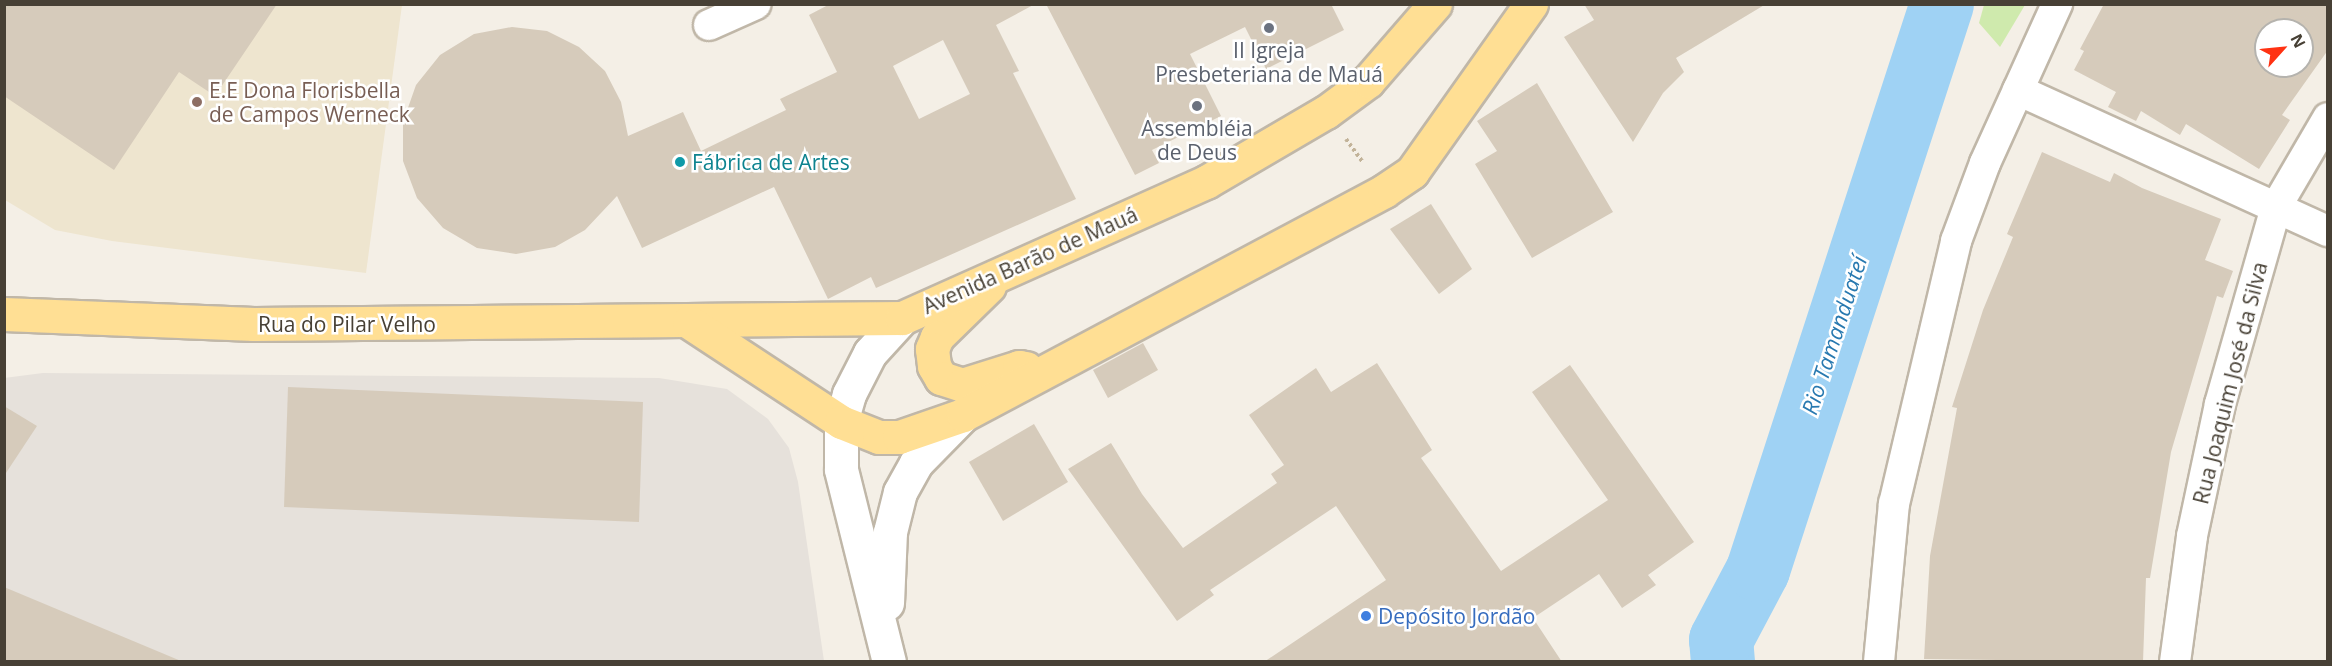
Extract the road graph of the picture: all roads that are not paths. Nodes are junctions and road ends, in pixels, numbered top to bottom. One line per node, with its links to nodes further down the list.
1 (756, 4): 5 (street)
2 (1531, 4): 14 (main road, Avenida Barão de Mauá)
3 (2057, 4): 6 (street)
4 (1429, 7): 10 (main road, Avenida Barão de Mauá)
5 (709, 25)
6 (2018, 90): 8 (street); 18 (street)
7 (2328, 118): 8 (street, Rua Joaquim José da Silva)
8 (2276, 207): 9 (street); 19 (street, Rua Joaquim José da Silva)
9 (2328, 231)
10 (1005, 270): 12 (main road, Avenida Barão de Mauá); 14 (main road)
11 (4, 314): 13 (main road, Rua do Pilar Velho)
12 (902, 318): 13 (main road, Rua do Pilar Velho); 16 (street, Avenida Barão de Mauá)
13 (689, 322): 16 (main road)
14 (1042, 372): 15 (main road, Avenida Barão de Mauá)
15 (963, 415): 16 (main road); 17 (street, Avenida Barão de Mauá)
16 (842, 422): 17 (street, Avenida Barão de Mauá)
17 (888, 650)
18 (1879, 662)
19 (2175, 662)

